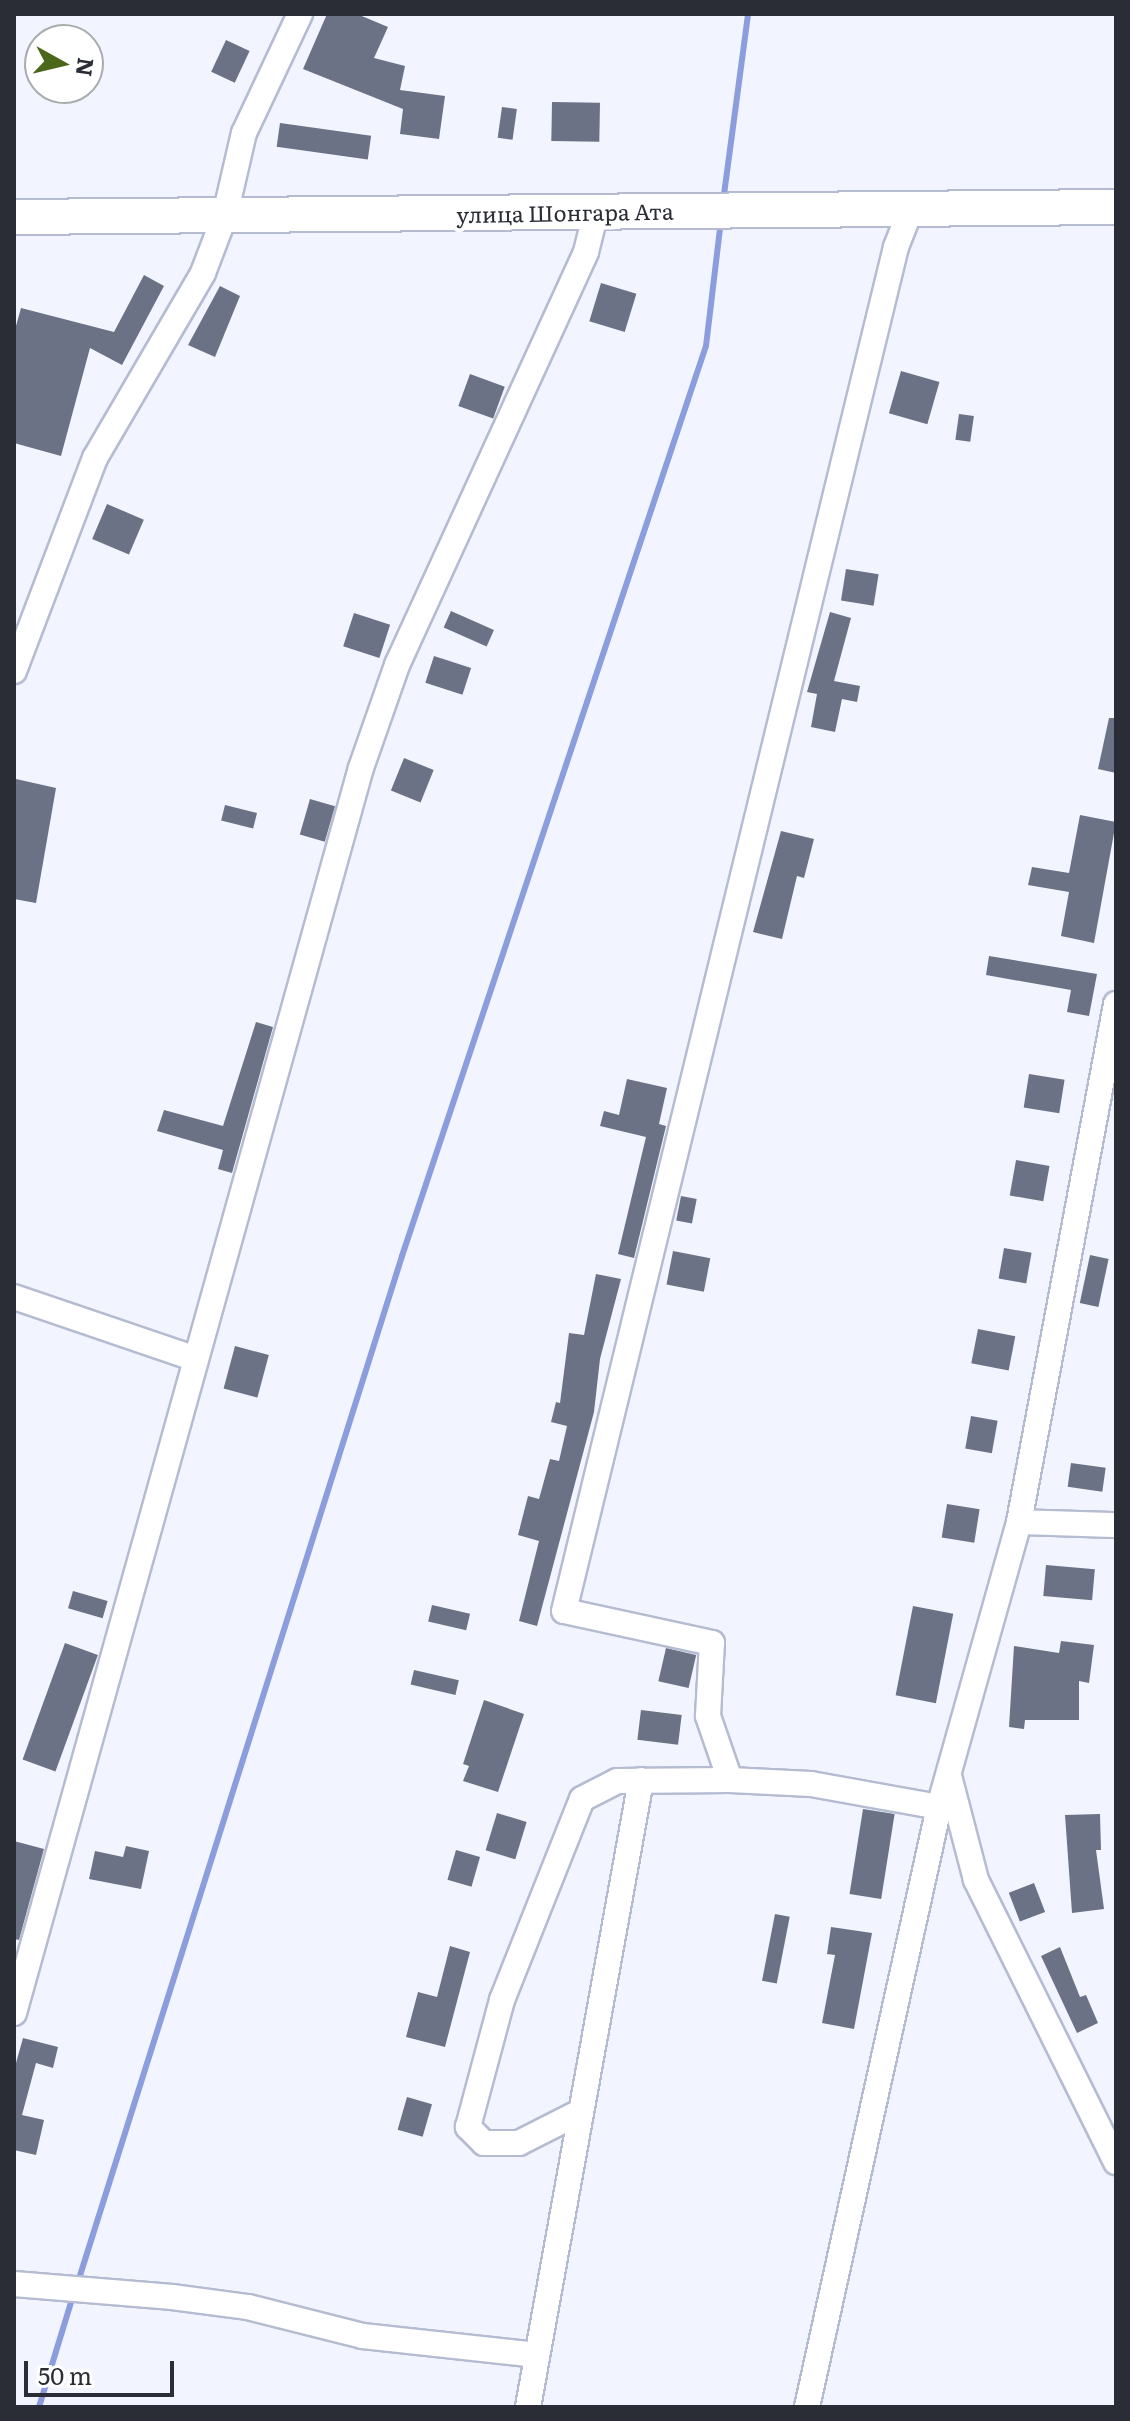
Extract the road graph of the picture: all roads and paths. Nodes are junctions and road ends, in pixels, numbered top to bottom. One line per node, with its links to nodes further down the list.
1 (300, 14): 5 (street)
2 (1116, 207): 3 (main road, улица Шонгара Ата)
3 (911, 209): 4 (main road, улица Шонгара Ата); 15 (street)
4 (596, 212): 5 (main road, улица Шонгара Ата); 10 (street)
5 (225, 215): 6 (main road, улица Шонгара Ата); 7 (street)
6 (14, 217)
7 (14, 671)
8 (1116, 1004): 11 (street)
9 (14, 1297): 10 (street)
10 (196, 1359): 17 (street)
11 (1019, 1522): 12 (street); 13 (street)
12 (1116, 1525)
13 (949, 1773): 16 (street); 19 (street)
14 (641, 1780): 15 (street); 18 (street); 18 (street)
15 (730, 1780): 16 (street)
16 (939, 1807): 23 (street)
17 (14, 2013)
18 (580, 2112): 21 (street)
19 (1116, 2162)
20 (14, 2284): 21 (street)
21 (537, 2355): 22 (street)
22 (528, 2407)
23 (807, 2407)

